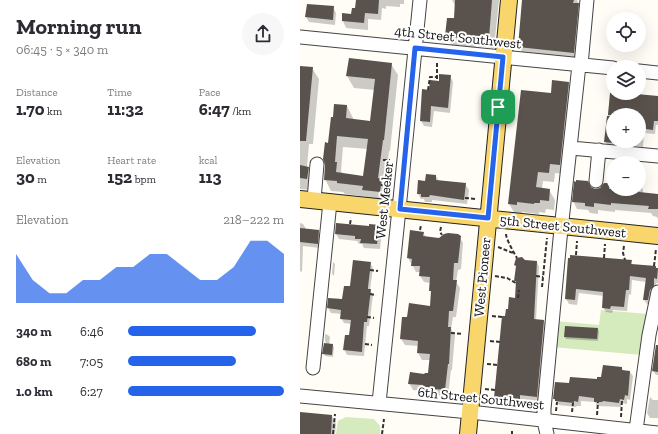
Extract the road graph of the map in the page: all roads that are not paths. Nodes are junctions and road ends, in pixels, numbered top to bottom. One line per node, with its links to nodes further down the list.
1 (420, 0): 5 (street, West Meeker)
2 (509, 0): 6 (main road, West Pioneer)
3 (587, 0): 7 (street)
4 (300, 37): 5 (street, 4th Street Southwest)
5 (415, 48): 6 (street, 4th Street Southwest); 18 (street, West Meeker)
6 (503, 57): 7 (street, 4th Street Southwest); 19 (main road, West Pioneer)
7 (580, 65): 8 (street, 4th Street Southwest); 11 (street)
8 (606, 67)
9 (646, 72): 10 (street)
10 (658, 73)
11 (570, 148): 12 (street); 20 (street)
12 (598, 150): 13 (street); 15 (street)
13 (658, 156)
14 (317, 164): 16 (street)
15 (596, 181)
16 (307, 200): 17 (main road, 5th Street Southwest)
17 (330, 202): 18 (main road, 5th Street Southwest); 23 (street)
18 (400, 209): 19 (main road, 5th Street Southwest); 25 (street, West Meeker)
19 (488, 218): 20 (main road, 5th Street Southwest); 26 (main road, West Pioneer)
20 (562, 226): 21 (main road, 5th Street Southwest); 27 (street)
21 (657, 243)
22 (658, 292): 28 (street)
23 (314, 368)
24 (300, 396): 25 (street, 6th Street Southwest)
25 (379, 403): 26 (street, 6th Street Southwest)
26 (470, 412): 27 (street, 6th Street Southwest); 30 (main road, West Pioneer)
27 (544, 421): 28 (street, 6th Street Southwest); 31 (street)
28 (636, 430): 29 (street, 6th Street Southwest)
29 (658, 433)
30 (468, 434)
31 (547, 434)

